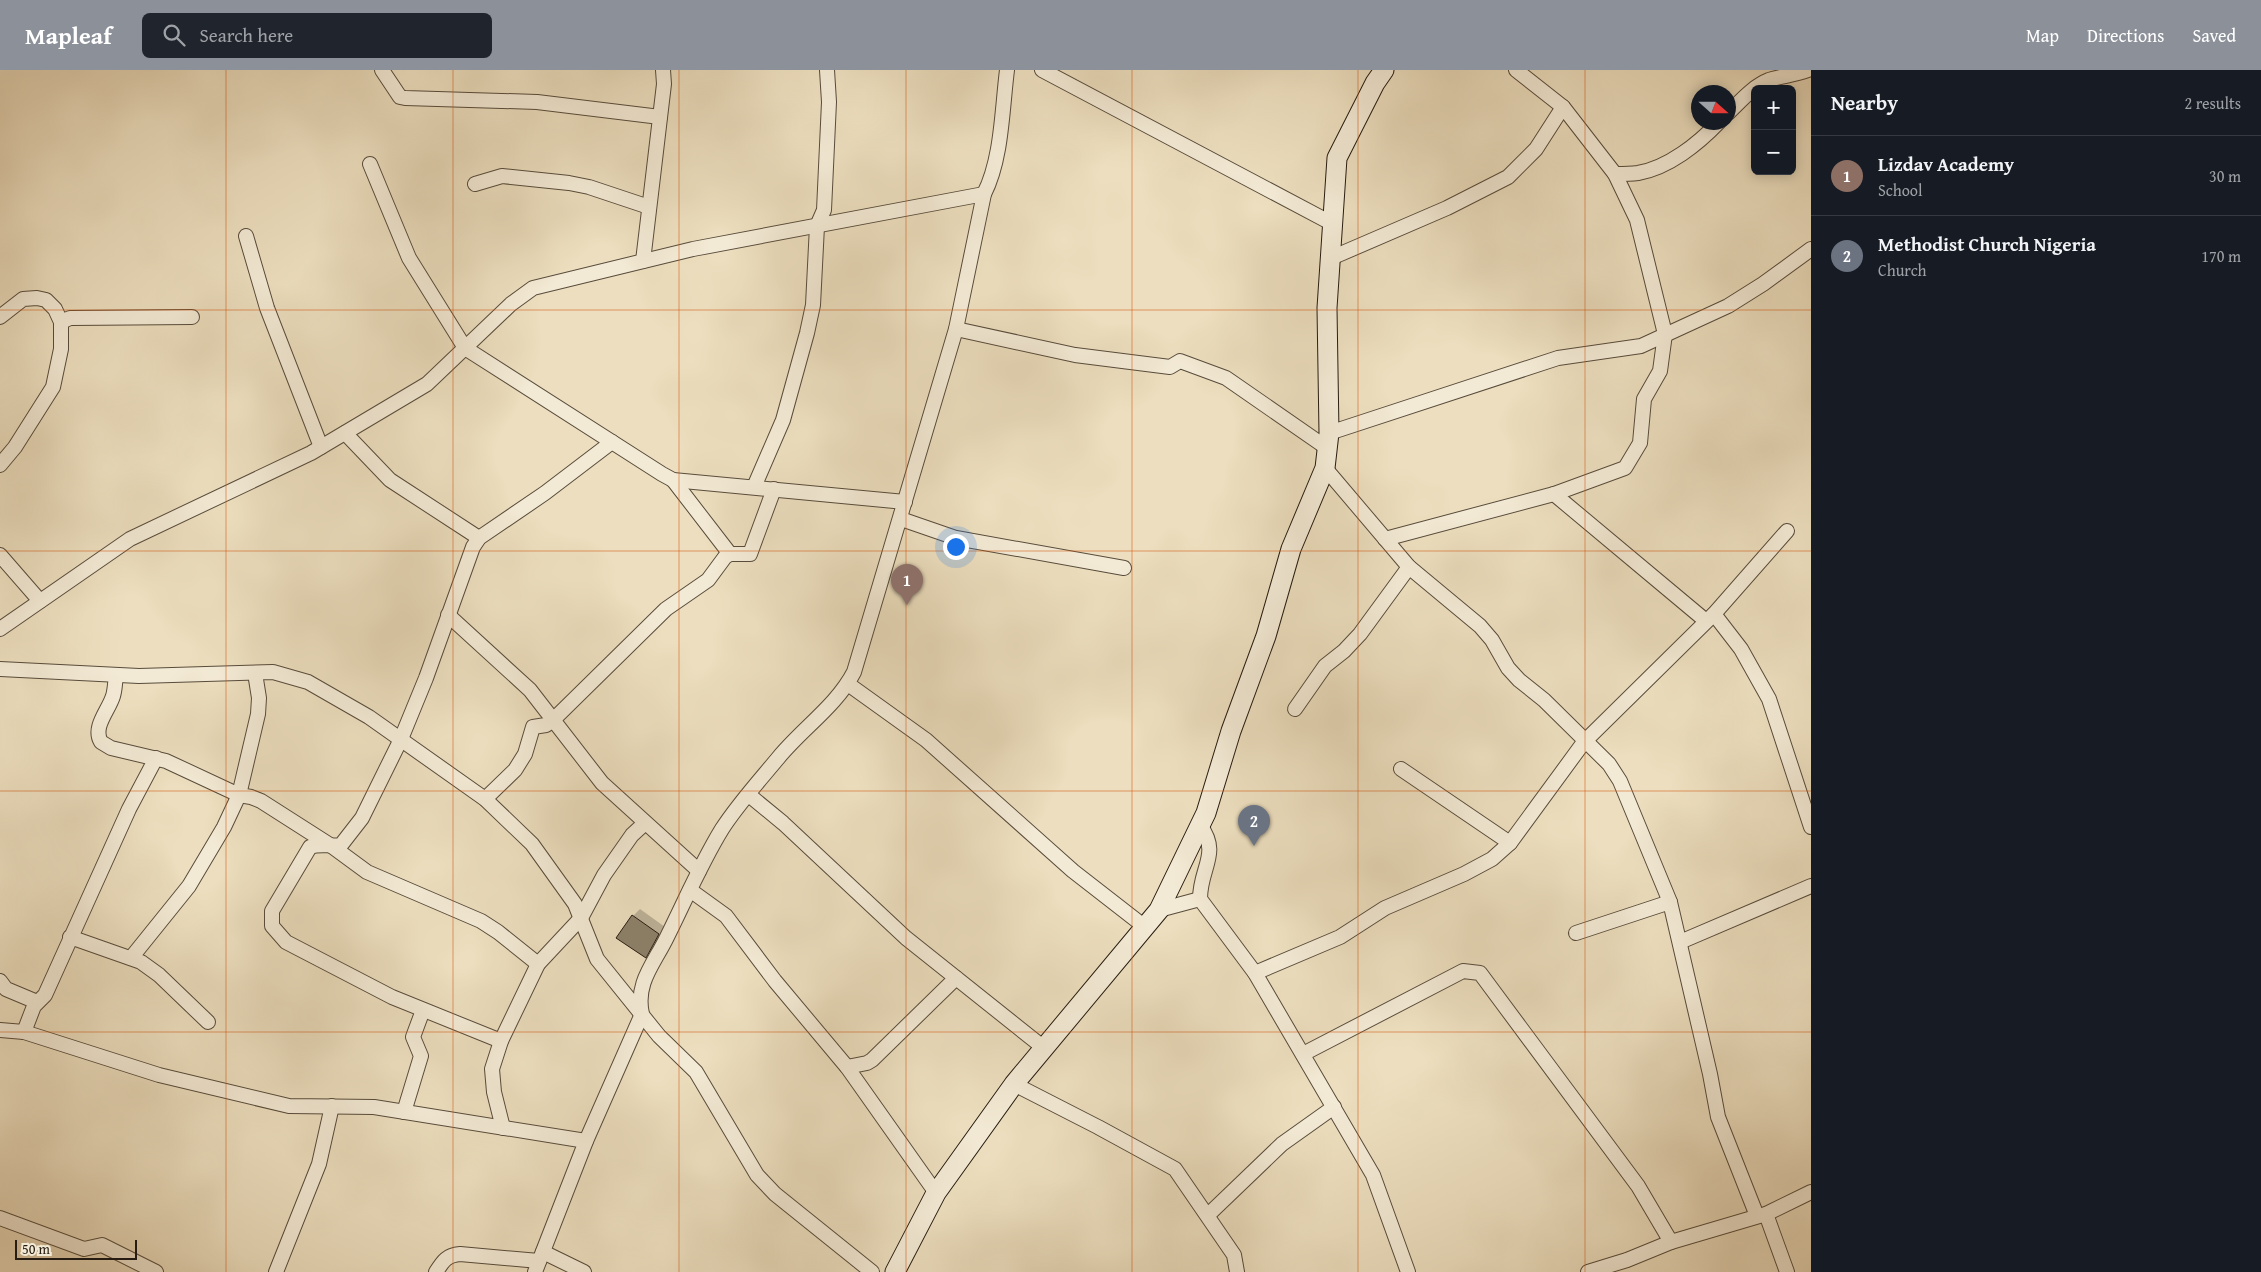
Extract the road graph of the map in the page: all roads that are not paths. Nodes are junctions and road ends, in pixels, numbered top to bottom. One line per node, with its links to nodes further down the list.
1 (382, 70): 11 (street)
2 (662, 70): 11 (street)
3 (827, 70): 19 (street)
4 (1007, 70): 16 (street)
5 (1042, 70): 18 (street)
6 (1384, 70): 18 (street)
7 (1516, 70): 10 (street)
8 (1808, 70): 9 (street)
9 (1736, 105)
10 (1563, 107): 14 (street); 22 (street)
11 (660, 117): 17 (street)
12 (1712, 130): 14 (street)
13 (370, 164): 29 (street)
14 (1615, 174): 28 (street)
15 (475, 184): 17 (street)
16 (984, 194): 19 (street); 27 (street)
17 (649, 207): 23 (street)
18 (1333, 224): 22 (street)
19 (817, 226): 23 (street); 37 (street)
20 (246, 236): 33 (street)
21 (1811, 249): 28 (street)
22 (1331, 258): 31 (street)
23 (643, 261): 29 (street)
24 (0, 317): 26 (street)
25 (192, 317): 26 (street)
26 (61, 322): 34 (street)
27 (956, 329): 31 (street); 40 (street)
28 (1665, 334): 31 (street); 39 (street)
29 (465, 348): 30 (street); 32 (street)
30 (345, 433): 33 (street); 43 (street)
31 (1328, 440): 35 (street)
32 (612, 442): 36 (street); 43 (street)
33 (321, 447): 49 (street)
34 (0, 465)
35 (1325, 468): 44 (street); 67 (street)
36 (673, 480): 37 (street); 45 (street)
37 (754, 486): 38 (street)
38 (774, 489): 40 (street); 45 (street)
39 (1554, 494): 44 (street); 51 (street)
40 (905, 502): 41 (street)
41 (901, 519): 48 (street); 56 (street)
42 (1787, 531): 51 (street)
43 (479, 538): 50 (street)
44 (1385, 539): 47 (street)
45 (730, 554): 58 (street)
46 (0, 555): 49 (street)
47 (1409, 567): 57 (street); 60 (street)
48 (1124, 568)
49 (40, 602): 52 (street)
50 (448, 615): 58 (street); 59 (street)
51 (1710, 618): 60 (street); 68 (street)
52 (0, 629)
53 (0, 669): 55 (street)
54 (255, 673): 55 (street); 59 (street); 64 (street)
55 (116, 675): 61 (street)
56 (848, 684): 63 (street); 78 (street)
57 (1295, 709)
58 (552, 721): 65 (street); 66 (street)
59 (401, 739): 65 (street); 70 (street)
60 (1584, 742): 69 (street); 75 (street)
61 (156, 758): 64 (street); 80 (street)
62 (1401, 769): 69 (street)
63 (749, 794): 71 (street); 85 (street)
64 (239, 795): 70 (street); 82 (street)
65 (485, 799): 77 (street)
66 (645, 822): 71 (street); 77 (street)
67 (1200, 825): 74 (street); 76 (street)
68 (1811, 827)
69 (1510, 843): 84 (street)
70 (333, 847): 83 (street); 88 (street)
71 (699, 871): 73 (street)
72 (1811, 886): 81 (street)
73 (690, 890): 89 (street); 96 (street)
74 (1200, 899): 76 (street); 84 (street)
75 (1670, 902): 79 (street); 81 (street)
76 (1159, 910): 78 (street)
77 (581, 918): 83 (street); 89 (street)
78 (1145, 927): 94 (street)
79 (1576, 933)
80 (70, 937): 82 (street); 87 (street)
81 (1680, 942): 105 (street)
82 (131, 958): 90 (street)
83 (538, 964): 93 (street)
84 (1255, 973): 95 (street)
85 (956, 978): 94 (street); 96 (street)
86 (0, 981): 87 (street)
87 (37, 1002): 92 (street)
88 (423, 1010): 93 (street); 100 (street)
89 (642, 1014): 102 (street); 114 (street)
90 (208, 1022)
91 (0, 1030): 92 (street)
92 (24, 1032): 98 (street)
93 (501, 1041): 101 (street)
94 (1044, 1048): 97 (street)
95 (1303, 1054): 99 (street); 108 (street)
96 (847, 1067): 104 (street)
97 (1014, 1084): 104 (street); 106 (street)
98 (332, 1106): 100 (street); 111 (street)
99 (1334, 1107): 106 (street); 117 (street)
100 (404, 1112): 101 (street)
101 (503, 1128): 102 (street)
102 (586, 1141): 109 (street)
103 (1811, 1192): 105 (street)
104 (936, 1193): 115 (street)
105 (1761, 1215): 108 (street); 119 (street)
106 (1208, 1216): 116 (street)
107 (0, 1218): 110 (street)
108 (1671, 1242): 118 (street)
109 (539, 1262): 112 (street); 113 (street)
110 (156, 1272)
111 (276, 1272)
112 (436, 1272)
113 (584, 1272)
114 (872, 1272)
115 (895, 1272)
116 (1237, 1272)
117 (1408, 1272)
118 (1588, 1272)
119 (1787, 1272)

